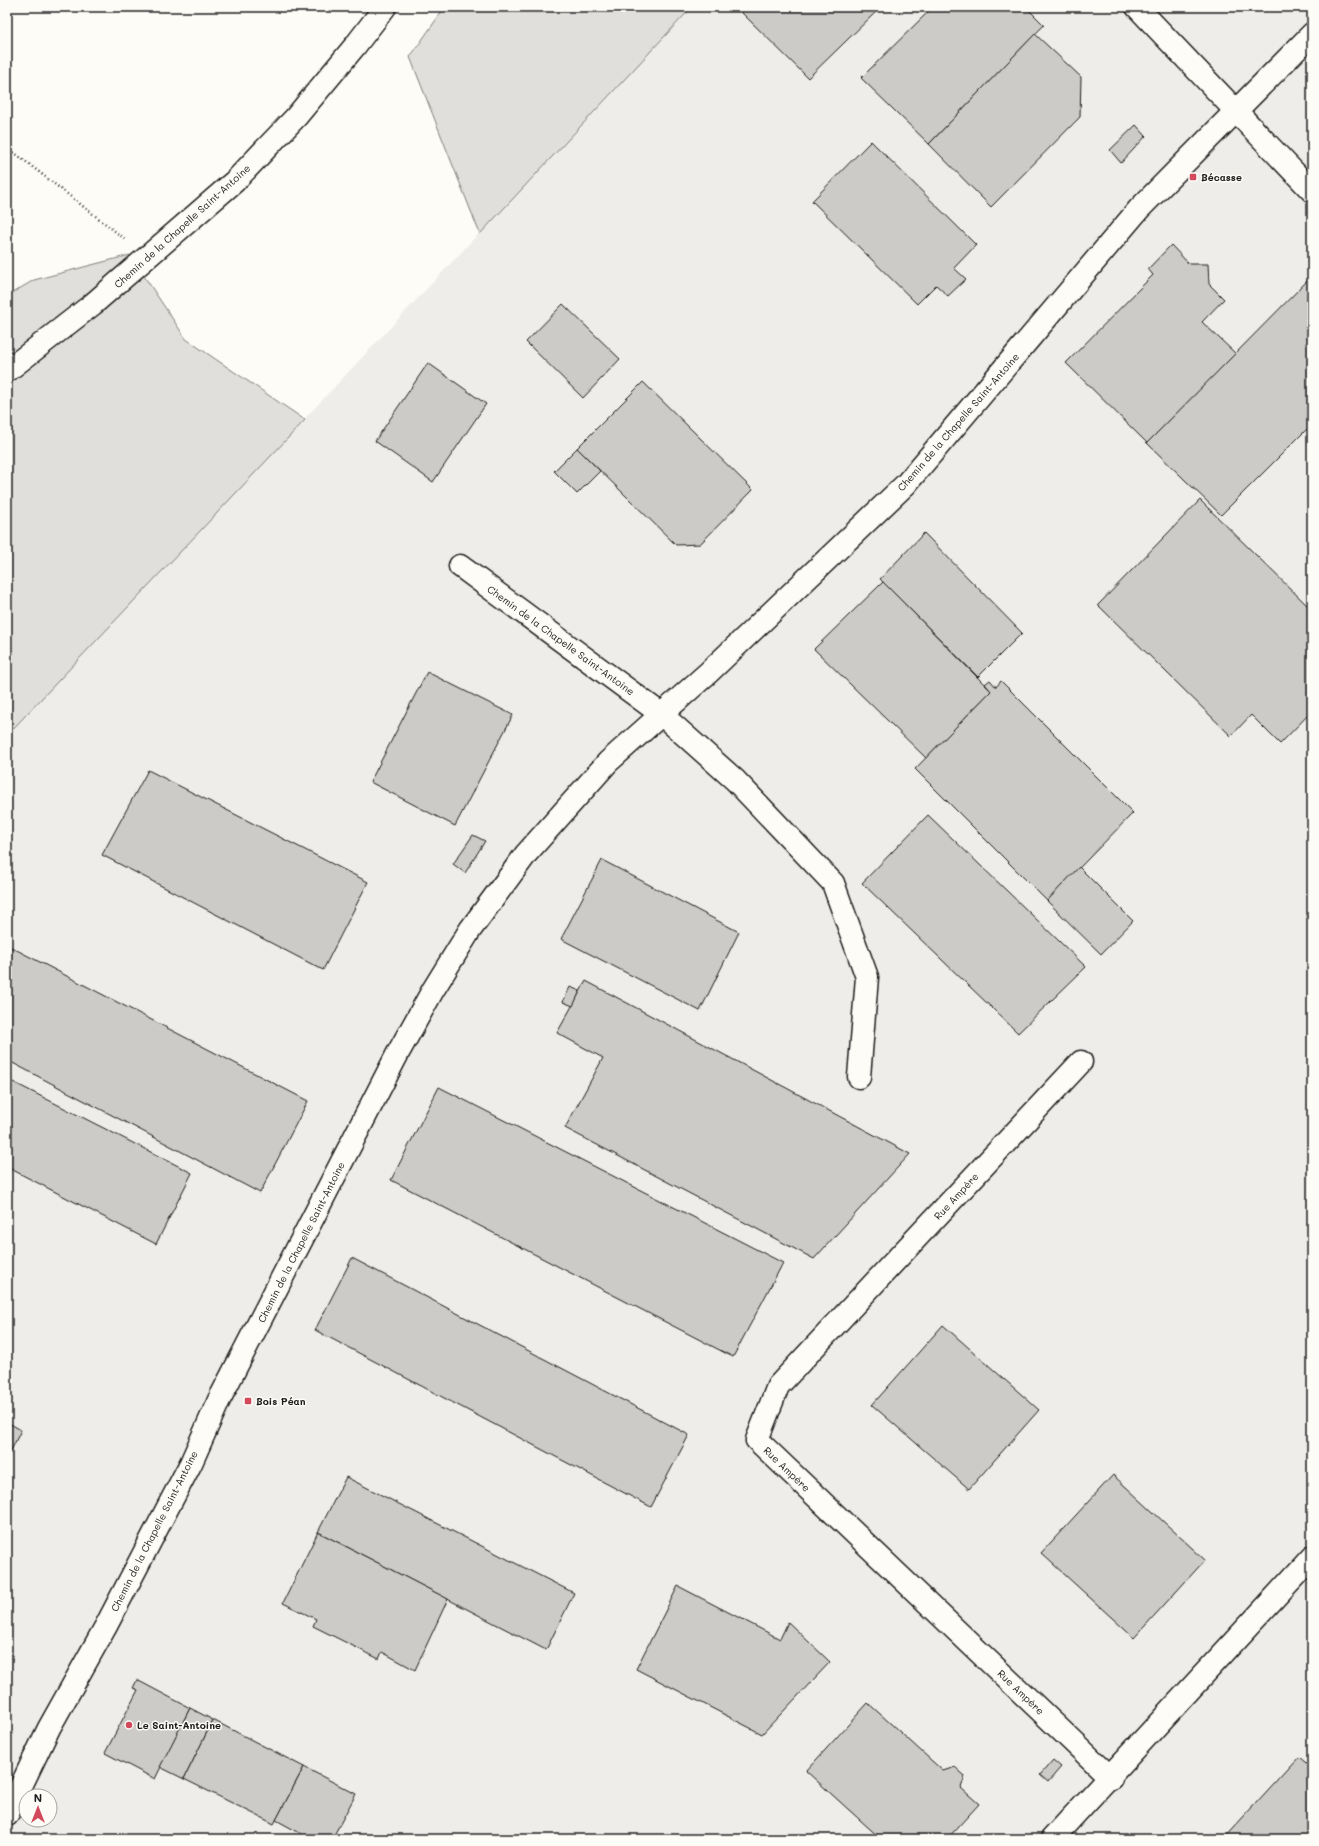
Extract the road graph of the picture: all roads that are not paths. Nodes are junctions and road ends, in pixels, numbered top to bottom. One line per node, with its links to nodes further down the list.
1 (385, 7): 6 (street, Chemin de la Chapelle Saint-Antoine)
2 (1138, 7): 4 (street)
3 (1312, 34): 4 (street, Chemin de la Chapelle Saint-Antoine)
4 (1235, 110): 5 (street); 8 (street, Chemin de la Chapelle Saint-Antoine)
5 (1312, 191)
6 (7, 371)
7 (460, 566): 8 (street, Chemin de la Chapelle Saint-Antoine)
8 (661, 714): 10 (street, Chemin de la Chapelle Saint-Antoine); 13 (street, Chemin de la Chapelle Saint-Antoine)
9 (1081, 1062): 12 (street, Rue Ampère)
10 (859, 1077)
11 (1312, 1557): 12 (street)
12 (1111, 1778): 14 (street)
13 (7, 1816)
14 (1052, 1839)

